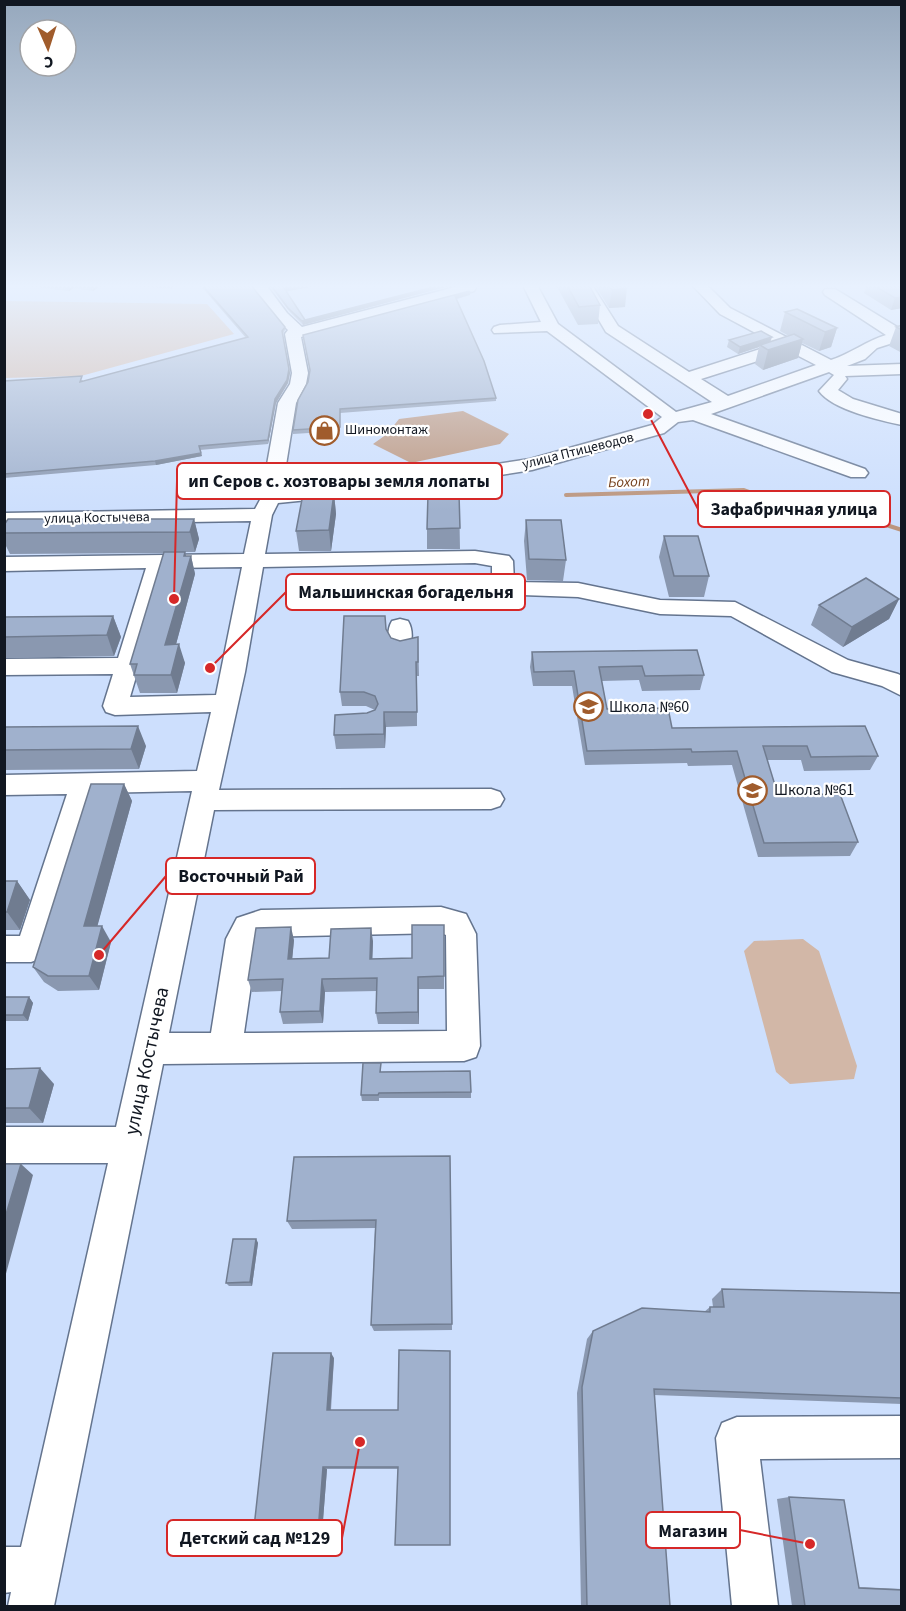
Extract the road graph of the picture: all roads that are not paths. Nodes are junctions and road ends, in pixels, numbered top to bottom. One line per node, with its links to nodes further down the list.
1 (298, 360): 16 (street, улица Костычева)
2 (596, 360): 13 (street)
3 (660, 360): 9 (street)
4 (743, 360): 9 (street)
5 (815, 360): 8 (street)
6 (851, 360): 8 (street, улица Птицеводов)
7 (902, 369): 8 (street)
8 (832, 371): 10 (street); 11 (street, улица Птицеводов); 14 (street)
9 (687, 378): 11 (street)
10 (902, 378)
11 (726, 403): 12 (street, улица Птицеводов)
12 (694, 414): 13 (street, улица Птицеводов); 15 (street)
13 (672, 418): 16 (street, улица Птицеводов)
14 (902, 420)
15 (858, 473)
16 (267, 507): 17 (street, улица Костычева); 18 (street, улица Костычева)
17 (4, 519)
18 (255, 560): 19 (street); 23 (street); 24 (street, улица Костычева)
19 (159, 562): 20 (street); 21 (street)
20 (4, 564)
21 (127, 666): 22 (street); 24 (street)
22 (4, 667)
23 (902, 688)
24 (225, 703): 27 (street, улица Костычева)
25 (84, 784): 26 (street); 27 (street); 29 (street)
26 (4, 785)
27 (206, 791): 28 (street); 30 (street, улица Костычева)
28 (491, 799)
29 (4, 949)
30 (150, 1049): 31 (street); 33 (street, улица Костычева)
31 (225, 1050): 31 (street)
32 (4, 1145): 33 (street)
33 (129, 1145): 35 (street, улица Костычева)
34 (902, 1437): 36 (street)
35 (24, 1582)
36 (755, 1606)

